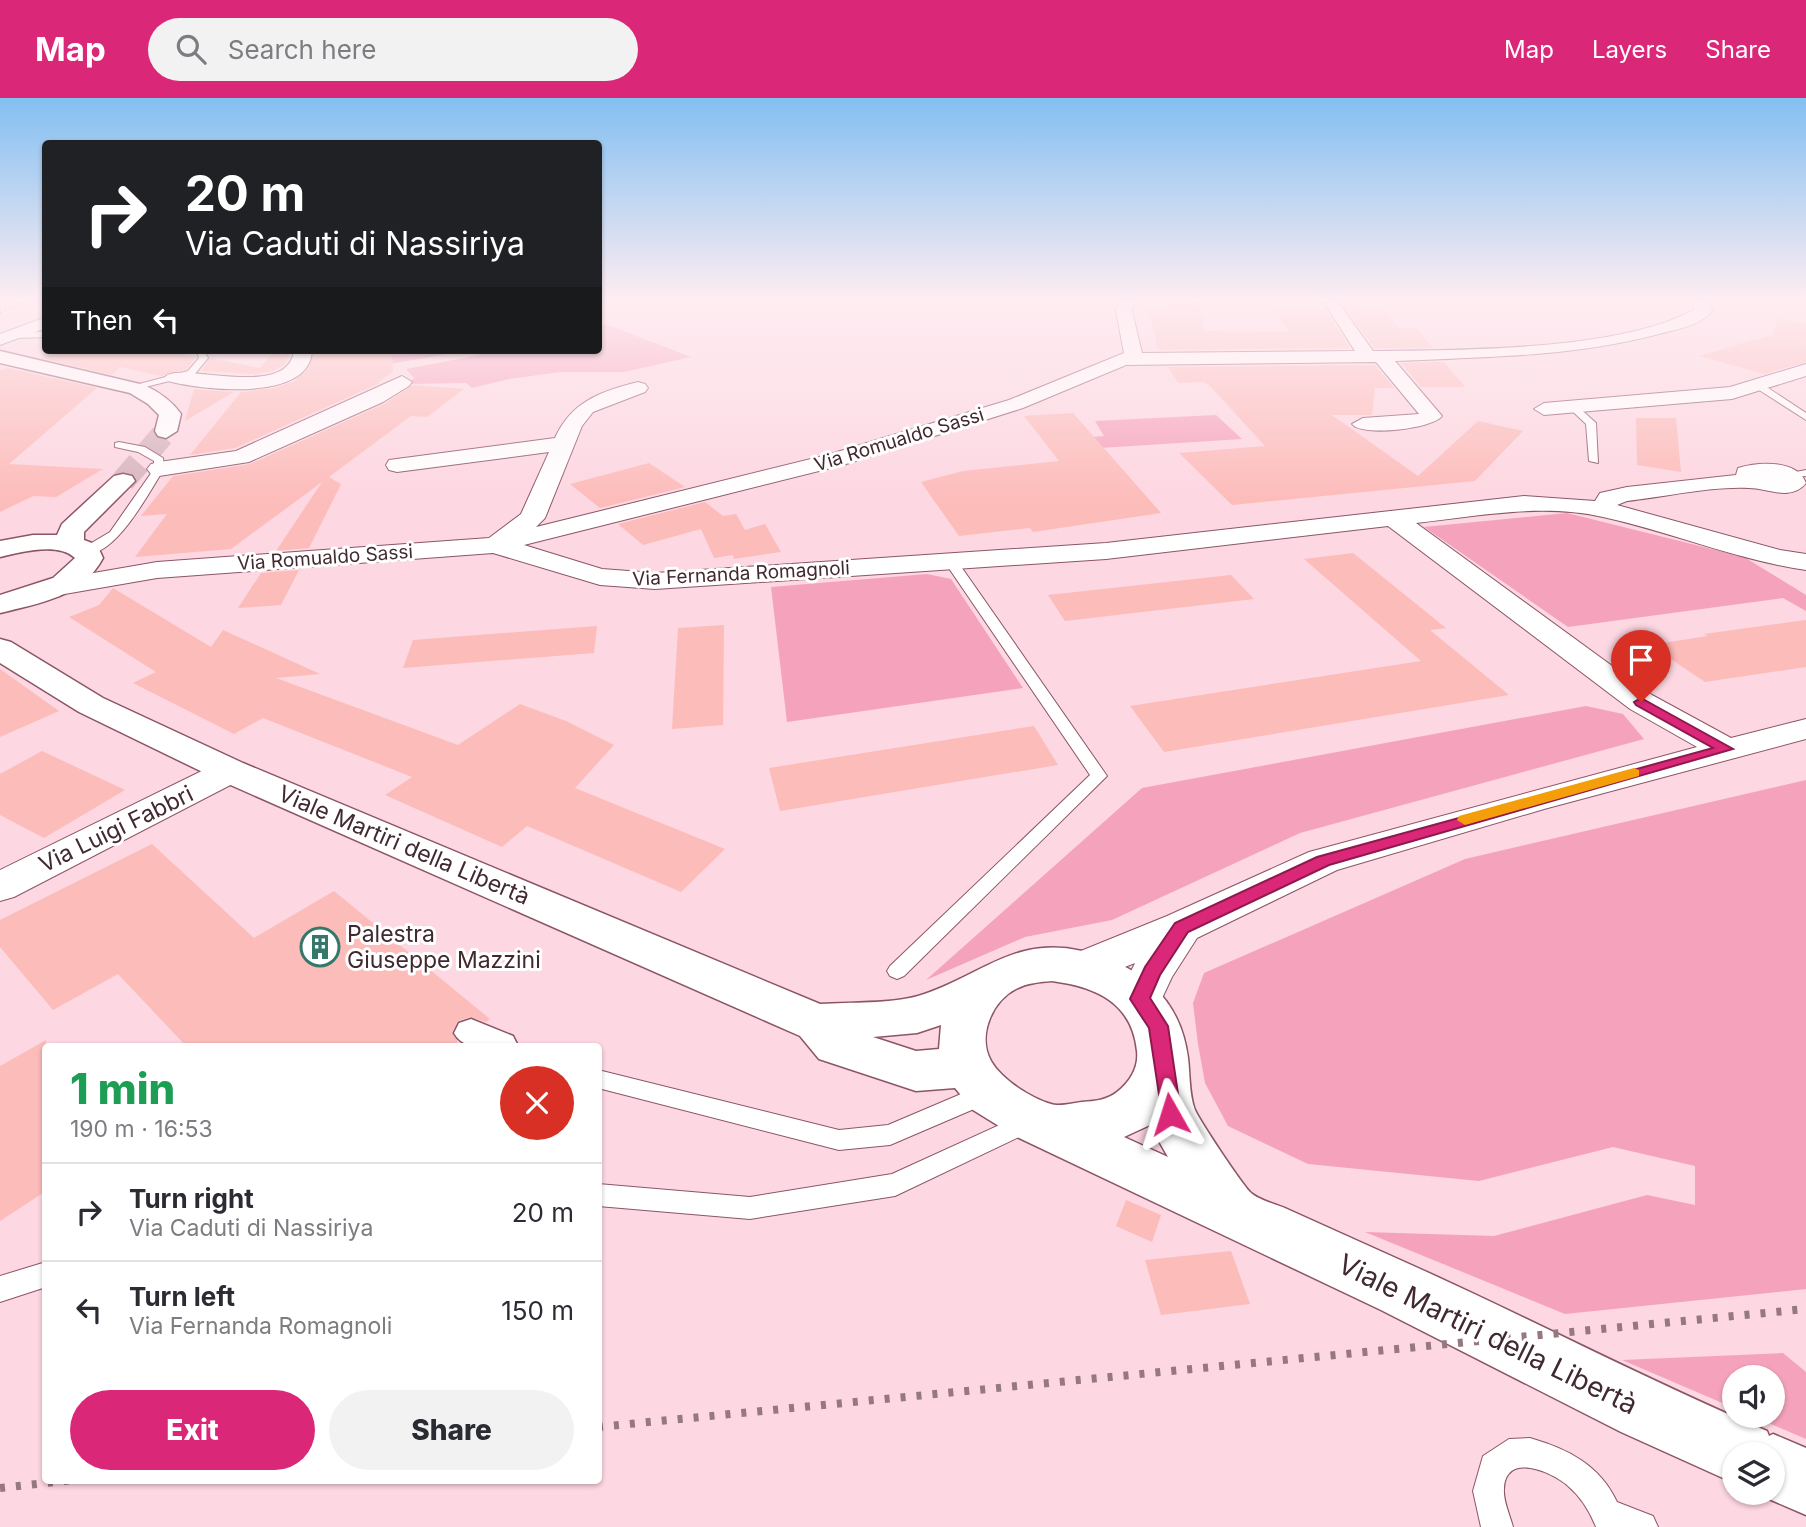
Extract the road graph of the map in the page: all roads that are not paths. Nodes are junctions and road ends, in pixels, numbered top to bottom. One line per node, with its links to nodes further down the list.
1 (39, 366): 10 (main road)
2 (198, 366): 7 (lane)
3 (295, 366): 7 (street)
4 (1101, 366): 26 (street, Via Romualdo Sassi)
5 (1383, 366): 15 (street)
6 (1806, 370): 9 (street)
7 (176, 377): 10 (lane)
8 (402, 382): 19 (street)
9 (1759, 386): 12 (street); 14 (lane)
10 (133, 387): 16 (main road)
11 (638, 388): 17 (street)
12 (1572, 406): 13 (street); 20 (lane)
13 (1544, 409)
14 (1806, 417)
15 (1363, 424)
16 (166, 439): 19 (lane)
17 (565, 443): 21 (street); 26 (street)
18 (119, 445): 19 (lane)
19 (155, 461): 28 (lane)
20 (1594, 461)
21 (397, 465)
22 (1796, 474): 24 (street)
23 (123, 481): 28 (main road)
24 (1602, 509): 25 (street, Via Fernanda Romagnoli); 30 (street, Via Fernanda Romagnoli)
25 (1394, 519): 29 (street, Via Fernanda Romagnoli); 37 (street)
26 (494, 545): 29 (street, Via Fernanda Romagnoli); 31 (street, Via Romualdo Sassi)
27 (0, 549): 28 (main road)
28 (82, 551): 31 (street, Via Romualdo Sassi); 32 (main road)
29 (950, 561): 42 (lane)
30 (1806, 562)
31 (157, 570): 32 (street, Via Romualdo Sassi)
32 (46, 591): 33 (main road); 34 (main road)
33 (0, 604)
34 (0, 638)
35 (0, 649): 38 (main road, Viale Martiri della Libertà)
36 (1806, 729): 37 (street)
37 (1725, 749): 40 (street)
38 (230, 771): 39 (street, Via Luigi Fabbri); 45 (main road, Viale Martiri della Libertà)
39 (0, 887)
40 (1182, 928): 41 (street); 44 (street)
41 (1080, 968): 43 (main road, Viale Martiri della Libertà); 44 (main road, Viale Martiri della Libertà)
42 (897, 971)
43 (978, 993): 45 (main road, Viale Martiri della Libertà); 48 (main road)
44 (1140, 999): 46 (main road, Viale Martiri della Libertà)
45 (817, 1023): 48 (main road, Viale Martiri della Libertà)
46 (1164, 1057): 49 (main road); 51 (main road, Viale Martiri della Libertà)
47 (602, 1080): 48 (lane)
48 (978, 1080): 49 (main road, Viale Martiri della Libertà)
49 (1042, 1124): 50 (lane); 51 (main road, Viale Martiri della Libertà)
50 (602, 1195)
51 (1232, 1212): 54 (main road, Viale Martiri della Libertà)
52 (42, 1275): 53 (lane)
53 (0, 1289)
54 (1722, 1444)
55 (1785, 1472): 56 (main road)
56 (1806, 1482)
57 (1611, 1521): 58 (lane); 59 (lane)
58 (1497, 1527)
59 (1642, 1527)

